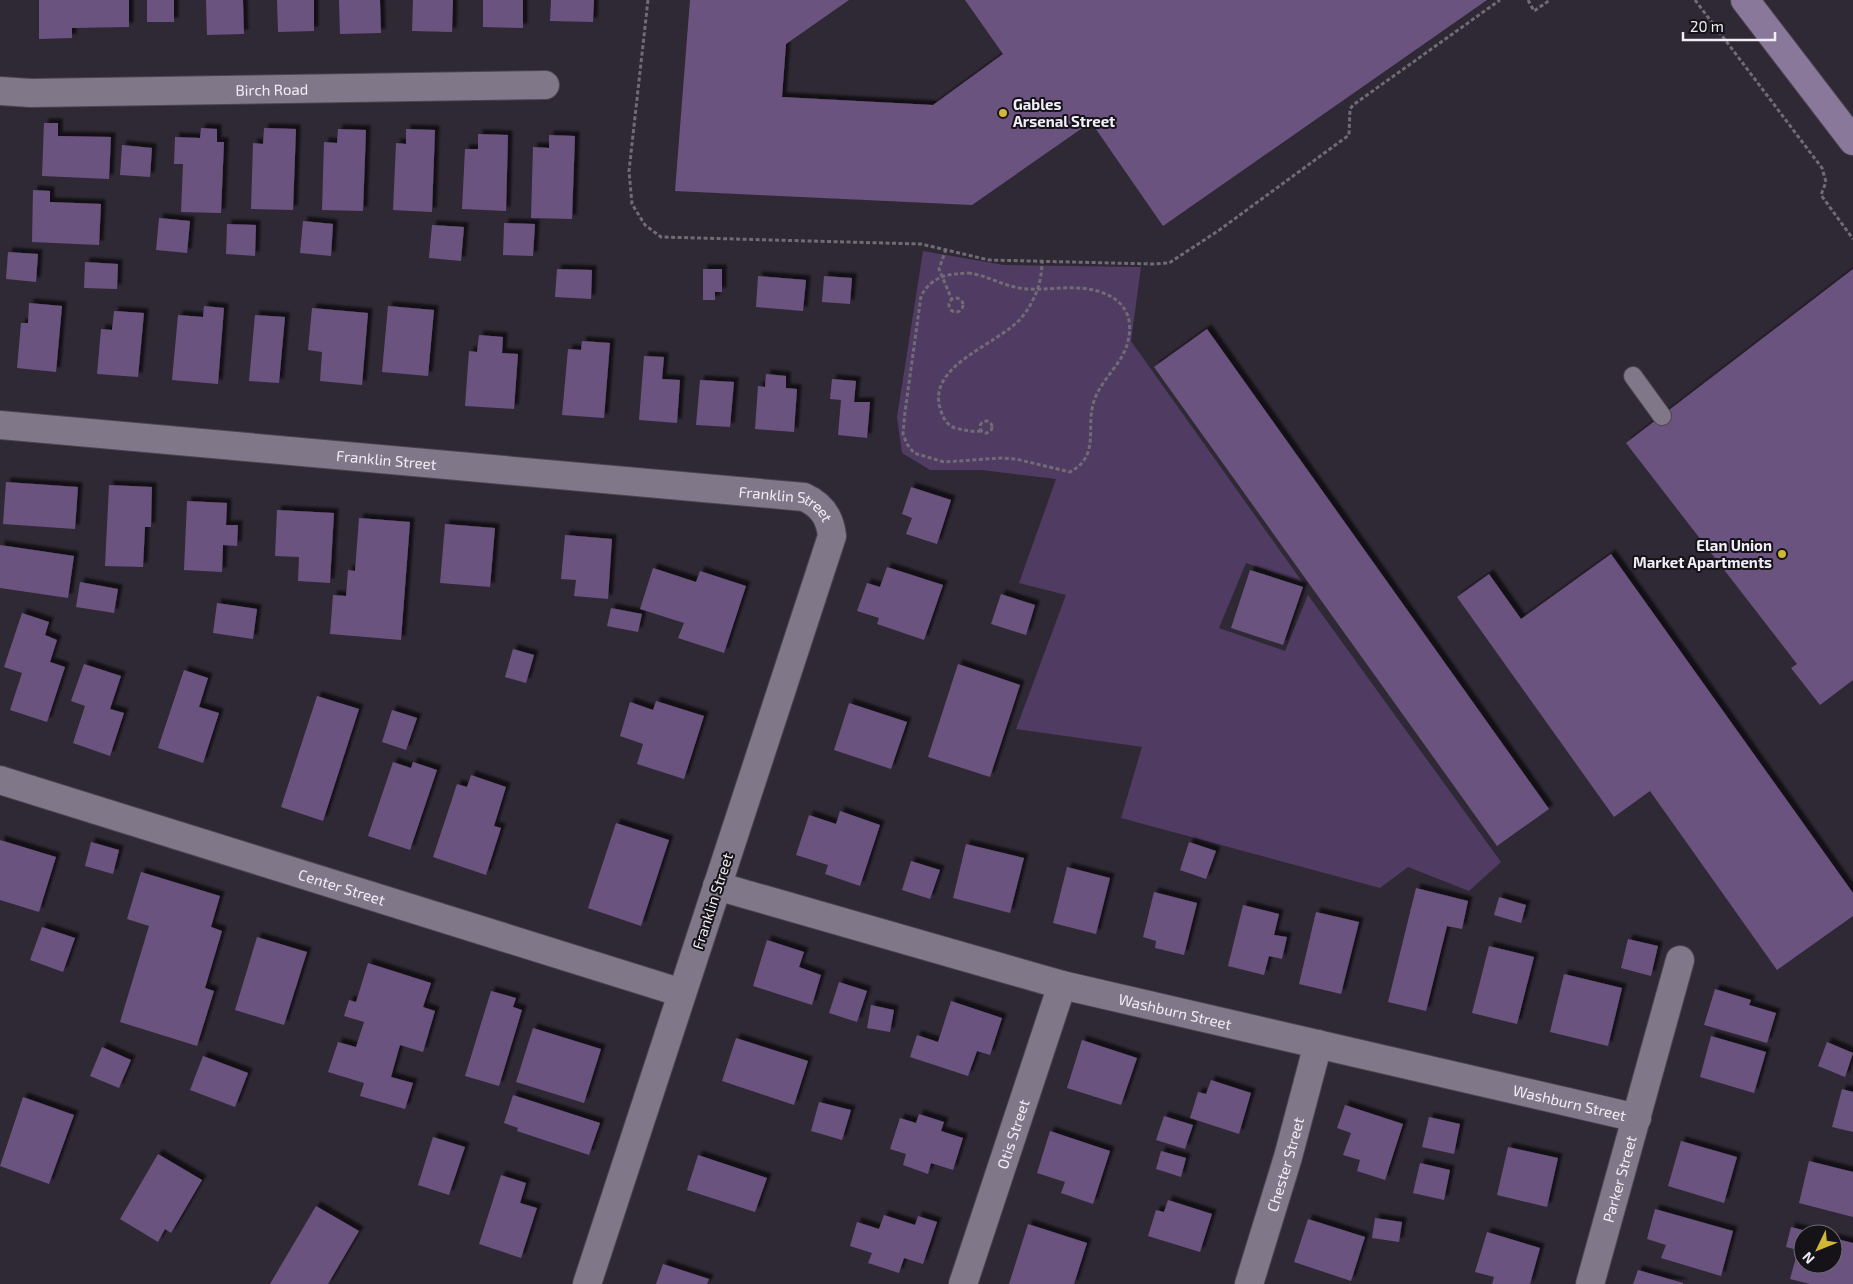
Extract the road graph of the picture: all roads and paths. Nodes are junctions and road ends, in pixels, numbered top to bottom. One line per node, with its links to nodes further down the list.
1 (648, 0): 11 (path)
2 (1500, 0): 12 (path)
3 (1528, 0): 4 (path)
4 (1550, 0)
5 (1696, 0): 10 (path)
6 (1745, 0): 9 (main road)
7 (545, 85): 8 (street, Birch Road)
8 (0, 91)
9 (1853, 140)
10 (1853, 238)
11 (946, 250): 12 (path); 13 (path)
12 (1042, 261): 14 (path)
13 (941, 277): 14 (path); 14 (path); 15 (path)
14 (1039, 288): 19 (path)
15 (952, 300): 15 (path)
16 (1633, 376): 17 (lane)
17 (1662, 416)
18 (0, 424): 21 (street, Franklin Street)
19 (981, 431)
20 (0, 780): 24 (street, Center Street)
21 (717, 886): 23 (street, Washburn Street); 24 (street, Franklin Street)
22 (1680, 960): 26 (street, Parker Street)
23 (1062, 985): 25 (street, Washburn Street); 28 (street, Otis Street)
24 (682, 993): 27 (street, Franklin Street)
25 (1318, 1044): 26 (street, Washburn Street); 29 (street, Chester Street)
26 (1637, 1118): 30 (street, Parker Street)
27 (587, 1284)
28 (963, 1284)
29 (1249, 1284)
30 (1590, 1284)

